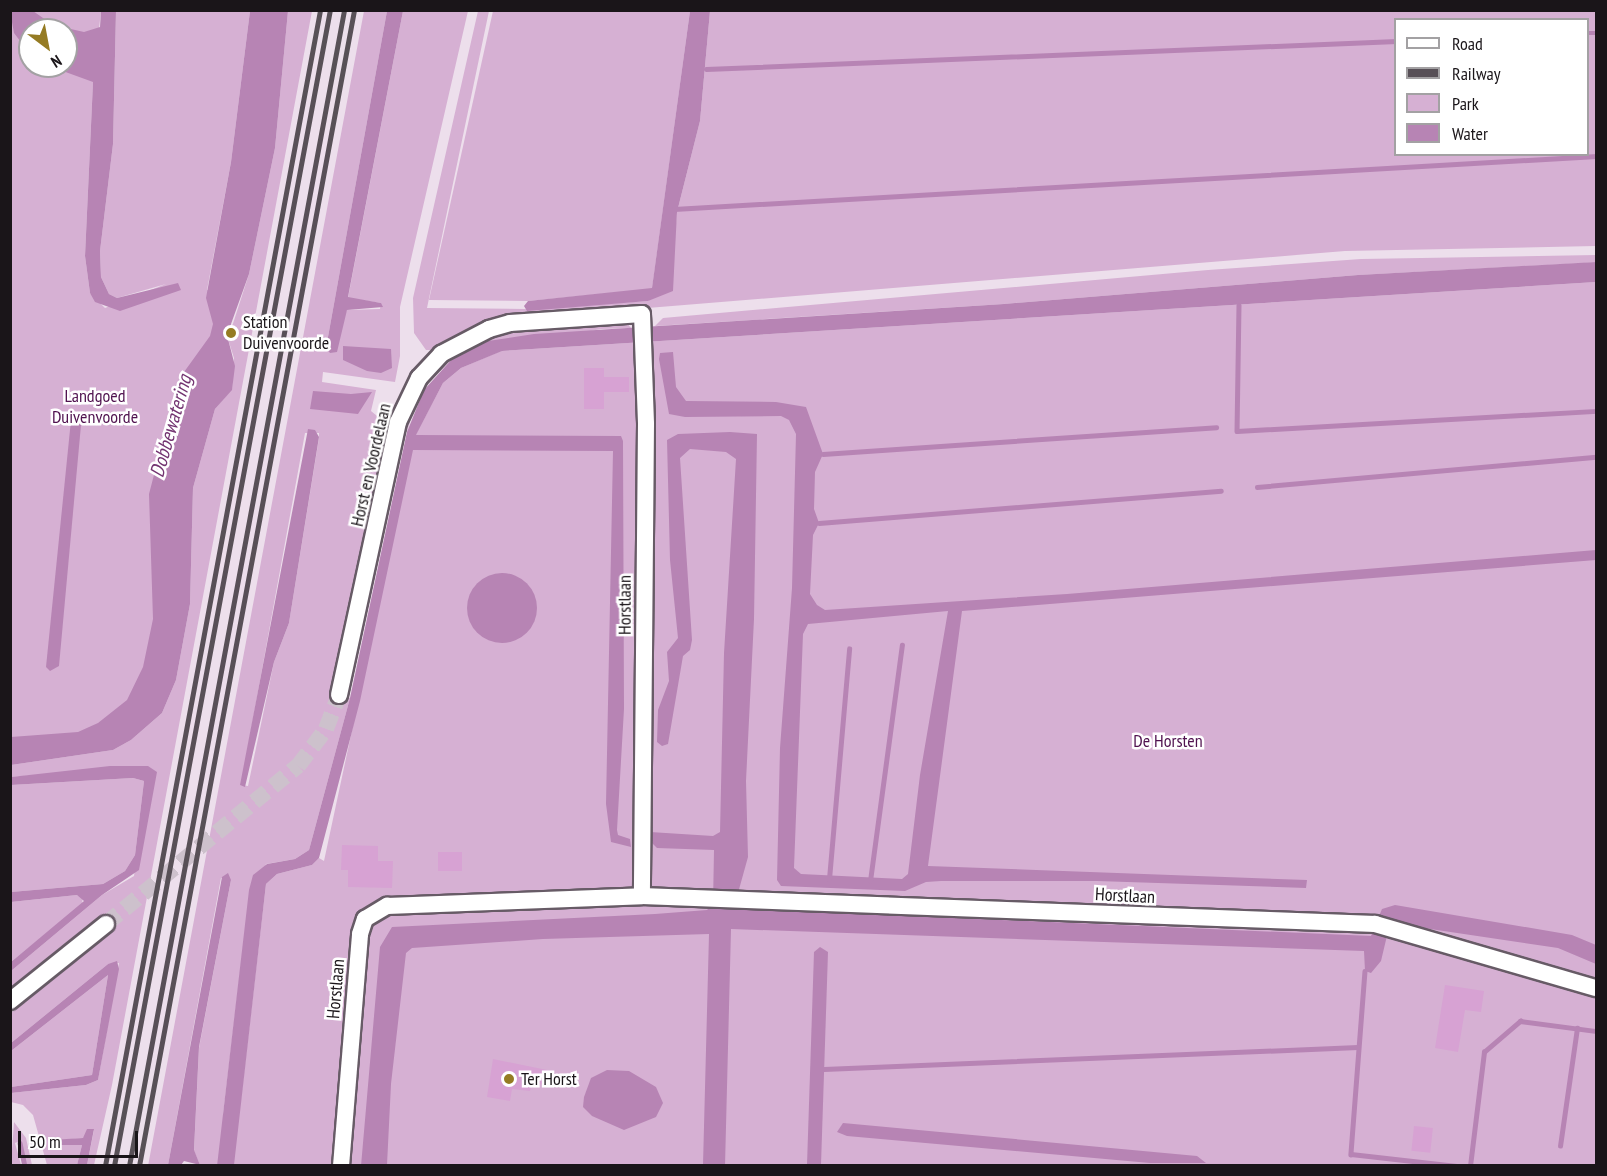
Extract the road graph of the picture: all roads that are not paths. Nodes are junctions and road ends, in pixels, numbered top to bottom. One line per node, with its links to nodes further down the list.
1 (642, 317): 2 (street, Horst en Voordelaan); 3 (street, Horstlaan)
2 (339, 695)
3 (642, 897): 5 (street, Horstlaan); 7 (street, Horstlaan)
4 (106, 924): 6 (street)
5 (1596, 988)
6 (10, 1001)
7 (341, 1166)

